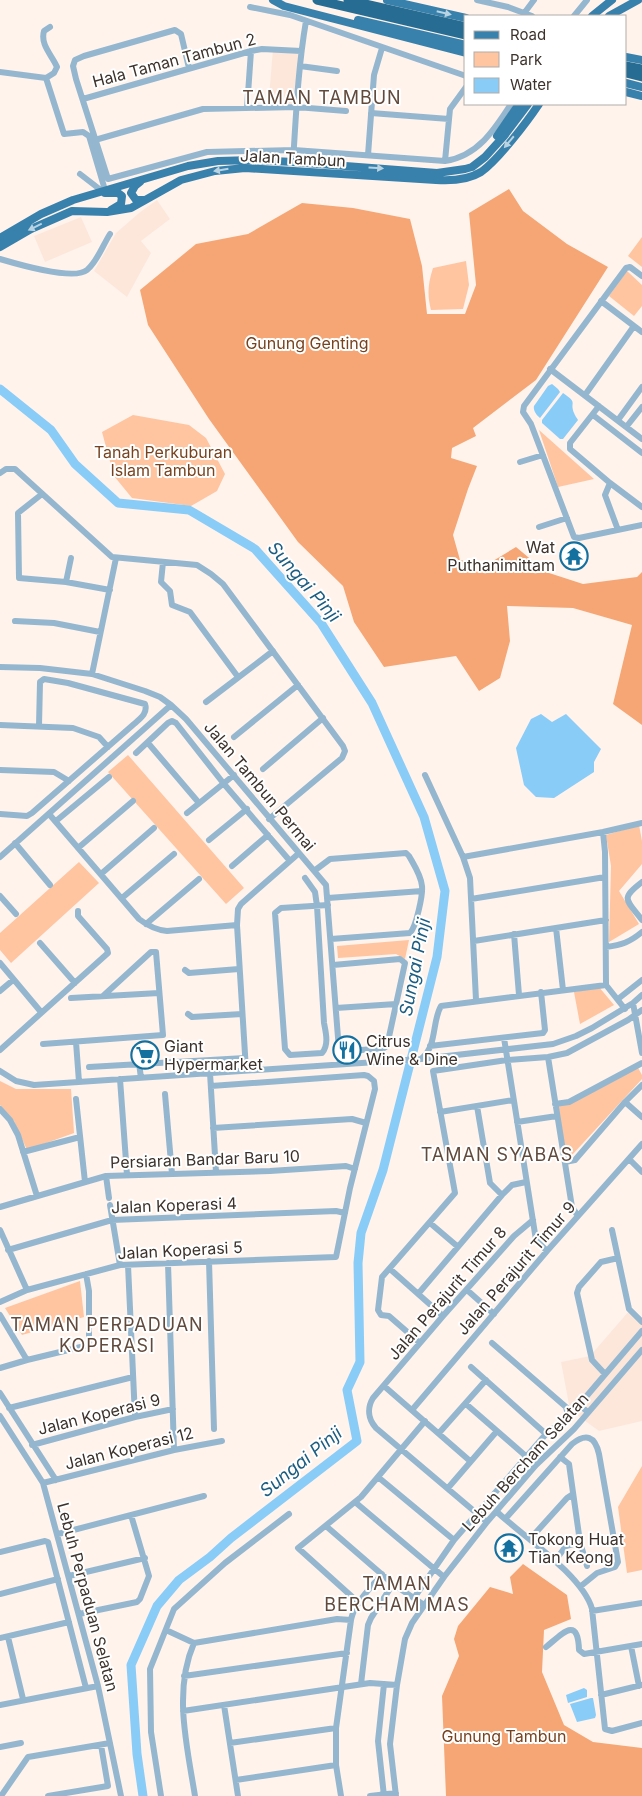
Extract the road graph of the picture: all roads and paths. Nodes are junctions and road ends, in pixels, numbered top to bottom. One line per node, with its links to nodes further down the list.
1 (273, 0): 24 (main road); 28 (main road)
2 (316, 0): 23 (highway)
3 (348, 0): 22 (highway)
4 (387, 0): 19 (main road, one-way to 19)
5 (478, 0): 10 (street)
6 (534, 0): 14 (street)
7 (587, 0): 16 (street)
8 (612, 0): 17 (main road)
9 (638, 0): 13 (main road)
10 (509, 3): 14 (street)
11 (642, 6): 13 (main road)
12 (250, 7): 20 (street)
13 (619, 10): 18 (main road)
14 (525, 12): 15 (street)
15 (530, 15)
16 (575, 15)
17 (593, 15)
18 (611, 15)
19 (464, 18)
20 (306, 21): 25 (street); 27 (street)
21 (50, 27): 39 (street)
22 (464, 27)
23 (464, 35)
24 (464, 45)
25 (382, 48): 37 (street); 54 (street)
26 (250, 51): 27 (street, Hala Taman Tambun 2); 32 (street, Hala Taman Tambun 2); 51 (street)
27 (301, 51): 31 (street)
28 (464, 52)
29 (627, 60): 30 (main road); 34 (highway)
30 (642, 60)
31 (300, 66): 35 (street); 52 (street)
32 (190, 68): 45 (street, Hala Taman Tambun 2); 45 (street)
33 (1, 70): 39 (street)
34 (642, 70)
35 (337, 71)
36 (627, 73): 38 (highway)
37 (464, 75)
38 (642, 77)
39 (46, 78): 65 (street)
40 (627, 83): 41 (main road)
41 (642, 87)
42 (464, 90): 56 (street)
43 (627, 92): 44 (main road)
44 (642, 96)
45 (83, 99): 57 (street)
46 (510, 105): 61 (street)
47 (518, 105): 60 (main road)
48 (527, 105): 60 (main road, Jalan Tambun)
49 (538, 105): 55 (main road, Jalan Tambun)
50 (543, 105): 55 (main road)
51 (247, 108): 52 (street); 57 (street)
52 (296, 108): 53 (street); 58 (street)
53 (346, 111)
54 (371, 113): 56 (street); 59 (street)
55 (532, 115): 67 (main road, Jalan Tambun, one-way to 67)
56 (449, 119): 61 (street)
57 (95, 140): 58 (street)
58 (294, 150): 59 (street); 62 (street)
59 (368, 155): 61 (street)
60 (485, 157): 62 (main road, Jalan Tambun, one-way to 60)
61 (446, 160)
62 (293, 162): 64 (main road, Jalan Tambun)
63 (80, 174): 65 (street)
64 (145, 178): 65 (main road, Jalan Tambun); 67 (main road)
65 (104, 191): 66 (main road, Jalan Tambun)
66 (91, 195): 68 (main road); 70 (main road, Jalan Tambun)
67 (152, 198): 68 (main road, Jalan Tambun)
68 (107, 212): 71 (main road, Jalan Tambun, one-way to 71)
69 (110, 234): 72 (street)
70 (0, 238)
71 (0, 247)
72 (0, 259)
73 (642, 276): 74 (street)
74 (602, 301): 75 (street); 77 (street)
75 (634, 326): 76 (street); 79 (street)
76 (642, 332)
77 (550, 369): 79 (street); 87 (street)
78 (642, 387): 83 (street)
79 (585, 395): 80 (street)
80 (599, 406): 82 (street); 83 (street)
81 (642, 407): 84 (street)
82 (593, 414): 86 (street); 90 (street)
83 (618, 420): 84 (street)
84 (627, 426): 85 (street)
85 (642, 439)
86 (642, 453)
87 (543, 454): 88 (street); 93 (street)
88 (520, 462)
89 (0, 473): 91 (street)
90 (610, 483): 92 (street); 96 (street)
91 (42, 494): 98 (street); 100 (street)
92 (642, 506)
93 (567, 518): 95 (street); 96 (street)
94 (642, 526): 96 (street)
95 (539, 527)
96 (618, 530)
97 (70, 558): 100 (street)
98 (116, 558): 99 (street); 101 (street)
99 (163, 562): 104 (street); 107 (street)
100 (66, 582): 101 (street)
101 (110, 590): 103 (street)
102 (15, 621): 103 (street)
103 (100, 632): 106 (street)
104 (273, 651): 107 (street); 108 (street)
105 (0, 667): 106 (street, Jalan Tambun Permai)
106 (92, 674): 110 (street, Jalan Tambun Permai)
107 (238, 677): 109 (street)
108 (298, 685): 111 (street); 114 (street)
109 (206, 702)
110 (171, 705): 120 (street, Jalan Tambun Permai); 130 (street)
111 (323, 718): 118 (street); 131 (street)
112 (0, 724): 113 (street)
113 (39, 726): 116 (street); 116 (street)
114 (234, 736)
115 (148, 743): 117 (street); 124 (street); 126 (street)
116 (108, 747): 123 (street)
117 (136, 753)
118 (262, 769)
119 (0, 770): 123 (street)
120 (234, 775): 124 (street); 131 (street, Jalan Tambun Permai)
121 (425, 775): 143 (street)
122 (109, 777): 132 (street)
123 (69, 781): 129 (street)
124 (224, 784): 126 (street); 127 (street)
125 (133, 801): 139 (street)
126 (199, 804): 128 (street)
127 (247, 809): 136 (street); 137 (street)
128 (187, 813)
129 (0, 814)
130 (49, 814): 132 (street); 138 (street)
131 (269, 818): 141 (street, Jalan Tambun Permai)
132 (56, 821): 139 (street)
133 (642, 823): 135 (street)
134 (154, 828): 147 (street)
135 (603, 832): 143 (street); 148 (street)
136 (268, 835): 144 (street); 145 (street)
137 (209, 840)
138 (15, 843): 142 (street); 152 (street)
139 (78, 848): 147 (street)
140 (174, 854): 155 (street)
141 (298, 854): 144 (street); 146 (street, Jalan Tambun Permai)
142 (0, 857)
143 (463, 857): 156 (street)
144 (290, 861): 164 (street)
145 (232, 866)
146 (314, 871): 153 (street); 157 (street, Jalan Tambun Permai)
147 (101, 874): 155 (street)
148 (605, 876): 156 (street); 161 (street)
149 (305, 878): 158 (street)
150 (199, 879): 163 (street)
151 (642, 882): 162 (street)
152 (50, 884)
153 (422, 891): 157 (street); 168 (street)
154 (0, 896): 160 (street)
155 (122, 898): 163 (street)
156 (471, 899): 169 (street)
157 (328, 902): 158 (street); 168 (street, Jalan Tambun Permai)
158 (316, 906): 158 (street)
159 (78, 911): 178 (street)
160 (16, 914)
161 (606, 920): 165 (street); 171 (street)
162 (642, 920)
163 (146, 924): 164 (street)
164 (237, 925): 175 (street)
165 (556, 928): 167 (street); 180 (street)
166 (642, 932): 171 (street)
167 (514, 934): 169 (street); 184 (street)
168 (331, 938): 173 (street, Jalan Tambun Permai)
169 (474, 941): 188 (street)
170 (40, 943): 178 (street)
171 (606, 946): 179 (street)
172 (0, 963): 176 (street)
173 (333, 964): 191 (street); 192 (street, Jalan Tambun Permai)
174 (185, 970): 175 (street)
175 (240, 970): 197 (street)
176 (14, 980): 181 (street); 195 (street)
177 (642, 980): 189 (street)
178 (74, 983): 195 (street)
179 (606, 985): 180 (street); 189 (street)
180 (563, 990): 183 (street)
181 (0, 991)
182 (159, 992): 186 (street); 186 (street); 200 (street)
183 (541, 992): 184 (street); 199 (street)
184 (519, 995): 188 (street)
185 (642, 995): 190 (street)
186 (103, 996): 187 (street)
187 (71, 998)
188 (476, 1000): 202 (street)
189 (618, 1000): 193 (street)
190 (633, 1003): 193 (street); 198 (street)
191 (396, 1004): 192 (street); 205 (street)
192 (336, 1008): 205 (street, Jalan Tambun Permai)
193 (625, 1009): 203 (street)
194 (642, 1010): 198 (street)
195 (42, 1012): 204 (street)
196 (188, 1014): 197 (street)
197 (242, 1014): 208 (street)
198 (636, 1015): 206 (street); 207 (street)
199 (504, 1038): 202 (street); 203 (street)
200 (76, 1042): 201 (street); 222 (street)
201 (43, 1044)
202 (430, 1046): 209 (street)
203 (506, 1049): 209 (street); 210 (street)
204 (0, 1050)
205 (339, 1052): 213 (street, Jalan Tambun Permai)
206 (642, 1053)
207 (548, 1057): 210 (street); 229 (street)
208 (246, 1058): 212 (street); 216 (street)
209 (421, 1059): 213 (street)
210 (507, 1060): 227 (street); 232 (street)
211 (642, 1062): 229 (street)
212 (139, 1063): 215 (street); 219 (street)
213 (340, 1063): 214 (street)
214 (309, 1066): 216 (street); 220 (street)
215 (88, 1067)
216 (246, 1070): 218 (street)
217 (0, 1072): 222 (street)
218 (210, 1073): 219 (street); 224 (street)
219 (141, 1078): 221 (street)
220 (310, 1078): 224 (street); 236 (street)
221 (120, 1079): 222 (street); 248 (street)
222 (79, 1082)
223 (642, 1085): 228 (street)
224 (211, 1086): 237 (street)
225 (166, 1094): 246 (street)
226 (76, 1099): 238 (street)
227 (513, 1100): 230 (street); 235 (street)
228 (625, 1102): 234 (street); 242 (street)
229 (555, 1104): 233 (street)
230 (477, 1106): 232 (street); 251 (street)
231 (0, 1109): 240 (street)
232 (440, 1112): 258 (street)
233 (557, 1116): 235 (street); 242 (street)
234 (642, 1117)
235 (517, 1122): 250 (street)
236 (366, 1123): 237 (street); 243 (street)
237 (213, 1128): 244 (street)
238 (80, 1137): 240 (street); 249 (street)
239 (642, 1144): 241 (street, Jalan Perajurit Timur 9)
240 (23, 1152): 252 (street)
241 (629, 1159): 245 (street); 255 (street, Jalan Perajurit Timur 9)
242 (565, 1162): 255 (street)
243 (355, 1169): 244 (street, Persiaran Bandar Baru 10); 254 (street)
244 (216, 1172): 246 (street, Persiaran Bandar Baru 10)
245 (642, 1172)
246 (172, 1174): 248 (street, Persiaran Bandar Baru 10)
247 (106, 1176): 248 (street, Persiaran Bandar Baru 10); 249 (street, Persiaran Bandar Baru 10); 256 (street)
248 (127, 1176)
249 (85, 1182): 252 (street, Persiaran Bandar Baru 10)
250 (526, 1182): 251 (street); 257 (street)
251 (502, 1195): 261 (street)
252 (37, 1196): 253 (street, Persiaran Bandar Baru 10)
253 (0, 1207)
254 (345, 1213): 256 (street, Jalan Koperasi 4); 265 (street, Jalan Koperasi 5)
255 (578, 1216): 263 (street, Jalan Perajurit Timur 9)
256 (112, 1220): 262 (street, Jalan Koperasi 4); 267 (street)
257 (533, 1220): 263 (street); 272 (street, Jalan Perajurit Timur 8)
258 (430, 1224): 261 (street); 269 (street)
259 (612, 1230): 264 (street)
260 (1, 1234): 262 (street)
261 (457, 1246): 273 (street)
262 (8, 1250): 271 (street)
263 (547, 1252): 275 (street, Jalan Perajurit Timur 9)
264 (618, 1258): 278 (street); 286 (street)
265 (209, 1261): 266 (street, Jalan Koperasi 5); 299 (street)
266 (168, 1263): 268 (street, Jalan Koperasi 5); 293 (street)
267 (120, 1265): 268 (street, Jalan Koperasi 5); 270 (street, Jalan Koperasi 5)
268 (128, 1265): 287 (street)
269 (390, 1269): 273 (street); 280 (street)
270 (86, 1274): 271 (street, Jalan Koperasi 5); 283 (street)
271 (28, 1290): 274 (street, Jalan Koperasi 5)
272 (467, 1290): 275 (street); 277 (street, Jalan Perajurit Timur 8)
273 (418, 1294): 277 (street)
274 (0, 1302)
275 (494, 1314): 294 (street, Jalan Perajurit Timur 9)
276 (0, 1316): 283 (street)
277 (442, 1316): 280 (street, Jalan Perajurit Timur 8)
278 (642, 1322)
279 (642, 1331): 286 (street)
280 (420, 1343): 289 (street, Jalan Perajurit Timur 8)
281 (492, 1343): 302 (street)
282 (642, 1350): 295 (street, Lebuh Bercham Selatan)
283 (27, 1360): 285 (street)
284 (471, 1367): 288 (street)
285 (0, 1368)
286 (605, 1374): 295 (street)
287 (133, 1377): 292 (street); 297 (street)
288 (486, 1380): 291 (street); 302 (street)
289 (384, 1386): 294 (street); 305 (street, Jalan Perajurit Timur 8)
290 (0, 1393): 292 (street)
291 (466, 1404): 300 (street); 301 (street)
292 (9, 1408): 304 (street)
293 (173, 1409): 297 (street, Jalan Koperasi 9); 306 (street)
294 (412, 1410): 298 (street)
295 (588, 1412): 310 (street, Lebuh Bercham Selatan)
296 (0, 1416): 313 (street, Lebuh Perpaduan Selatan)
297 (135, 1417): 304 (street, Jalan Koperasi 9)
298 (425, 1421): 301 (street); 305 (street)
299 (214, 1429)
300 (497, 1431): 307 (street); 309 (street)
301 (438, 1433): 309 (street)
302 (546, 1434): 307 (street)
303 (222, 1440): 306 (street, Jalan Koperasi 12)
304 (32, 1445): 312 (street)
305 (401, 1449): 311 (street); 314 (street, Jalan Perajurit Timur 8)
306 (174, 1450): 312 (street, Jalan Koperasi 12)
307 (526, 1457): 310 (street); 321 (street)
308 (560, 1457): 315 (street); 322 (street); 339 (street)
309 (470, 1461): 314 (street)
310 (536, 1465): 318 (street, Lebuh Bercham Selatan)
311 (378, 1477): 317 (street); 326 (street)
312 (56, 1480): 313 (street, Jalan Koperasi 12)
313 (43, 1483): 325 (street, Lebuh Perpaduan Selatan)
314 (448, 1488): 321 (street, Jalan Perajurit Timur 8)
315 (573, 1494): 327 (street); 328 (street)
316 (204, 1496): 320 (street)
317 (355, 1502): 324 (street); 333 (street)
318 (497, 1512): 322 (street); 323 (street, Lebuh Bercham Selatan)
319 (289, 1514): 351 (street)
320 (131, 1515): 325 (street); 330 (street)
321 (477, 1515): 323 (street, Jalan Perajurit Timur 8); 326 (street)
322 (505, 1519): 327 (street)
323 (487, 1522): 336 (street, Lebuh Bercham Selatan)
324 (326, 1526): 334 (street); 344 (street)
325 (58, 1534): 335 (street, Lebuh Perpaduan Selatan)
326 (454, 1540): 333 (street)
327 (530, 1540): 331 (street)
328 (580, 1542): 331 (street); 332 (street)
329 (0, 1552): 337 (street)
330 (145, 1558): 335 (street); 348 (street)
331 (555, 1561): 339 (street)
332 (587, 1566)
333 (434, 1569): 336 (street); 342 (street)
334 (382, 1574): 338 (street); 344 (street)
335 (69, 1576): 341 (street, Lebuh Perpaduan Selatan)
336 (444, 1577): 346 (street, Lebuh Bercham Selatan)
337 (58, 1579): 340 (street); 343 (street)
338 (393, 1584): 342 (street); 361 (street)
339 (581, 1586): 347 (street)
340 (0, 1594)
341 (74, 1597): 343 (street); 348 (street, Lebuh Perpaduan Selatan)
342 (414, 1598): 346 (street)
343 (64, 1600): 350 (street)
344 (359, 1603): 349 (street)
345 (642, 1603): 347 (street)
346 (424, 1605): 363 (street, Lebuh Bercham Selatan)
347 (592, 1611): 358 (street)
348 (79, 1614): 365 (street, Lebuh Perpaduan Selatan)
349 (351, 1620): 354 (street); 359 (street)
350 (69, 1622): 352 (street); 367 (street)
351 (166, 1630): 354 (street); 387 (street)
352 (8, 1637): 353 (street); 369 (street)
353 (0, 1638)
354 (194, 1642): 360 (street)
355 (642, 1644): 356 (street)
356 (631, 1646): 358 (street); 364 (street)
357 (546, 1647): 358 (street)
358 (597, 1652): 368 (street)
359 (347, 1653): 360 (street); 366 (street)
360 (184, 1676): 372 (street)
361 (361, 1684): 362 (street); 366 (street)
362 (384, 1684): 363 (street); 383 (street)
363 (397, 1685): 382 (street, Lebuh Bercham Selatan)
364 (640, 1685): 368 (street)
365 (98, 1686): 367 (street); 376 (street, Lebuh Perpaduan Selatan)
366 (342, 1687): 371 (street); 374 (street)
367 (86, 1688): 369 (street)
368 (601, 1696): 373 (street)
369 (23, 1699): 370 (street)
370 (0, 1705)
371 (224, 1705): 372 (street); 377 (street)
372 (183, 1711): 388 (street)
373 (642, 1723)
374 (336, 1728): 377 (street); 380 (street)
375 (21, 1743): 379 (street)
376 (110, 1743): 378 (street); 386 (street, Lebuh Perpaduan Selatan)
377 (230, 1743): 381 (street)
378 (101, 1745): 384 (street); 385 (street)
379 (0, 1748)
380 (336, 1765): 381 (street); 390 (street)
381 (236, 1780): 389 (street)
382 (396, 1794): 383 (street)
383 (383, 1795): 391 (street)
384 (2, 1796)
385 (48, 1796)
386 (121, 1796)
387 (161, 1796)
388 (195, 1796)
389 (238, 1796)
390 (341, 1796)
391 (370, 1796)

